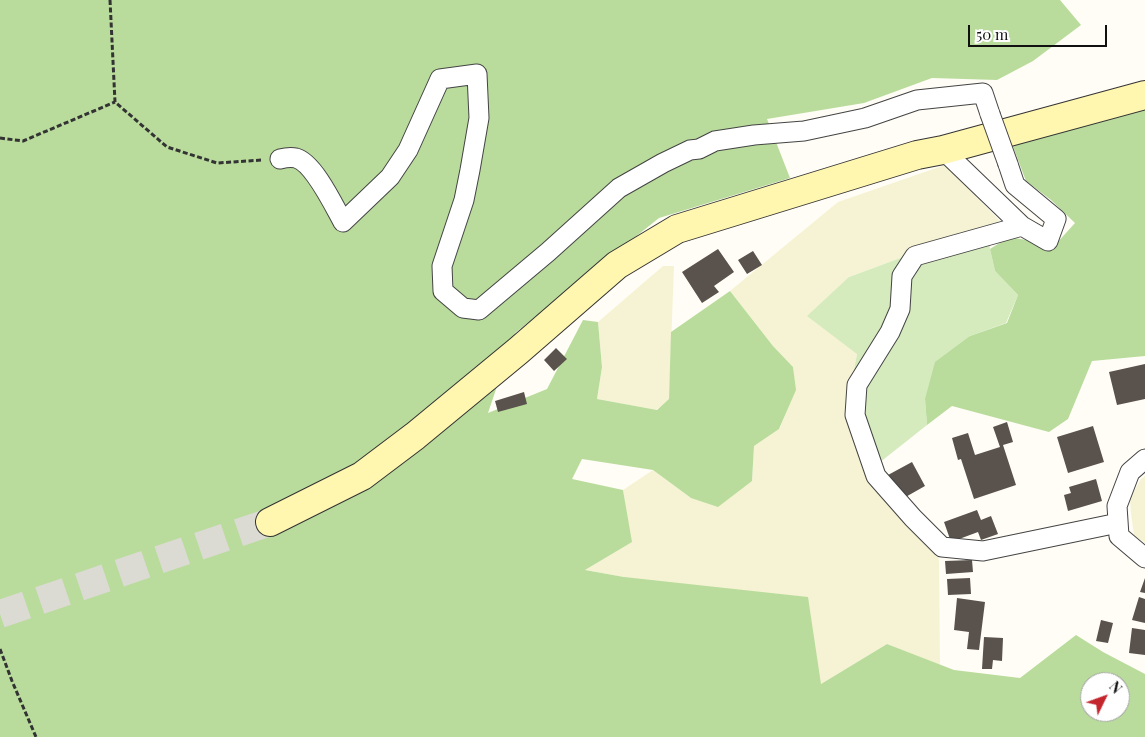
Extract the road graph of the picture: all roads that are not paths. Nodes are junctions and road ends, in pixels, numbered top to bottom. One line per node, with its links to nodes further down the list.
1 (1145, 95): 2 (street)
2 (943, 150): 4 (street); 6 (street)
3 (280, 159): 4 (street, bridge)
4 (1022, 226): 7 (street)
5 (1145, 459): 7 (street)
6 (270, 522)
7 (1118, 523): 8 (street)
8 (1145, 558)

